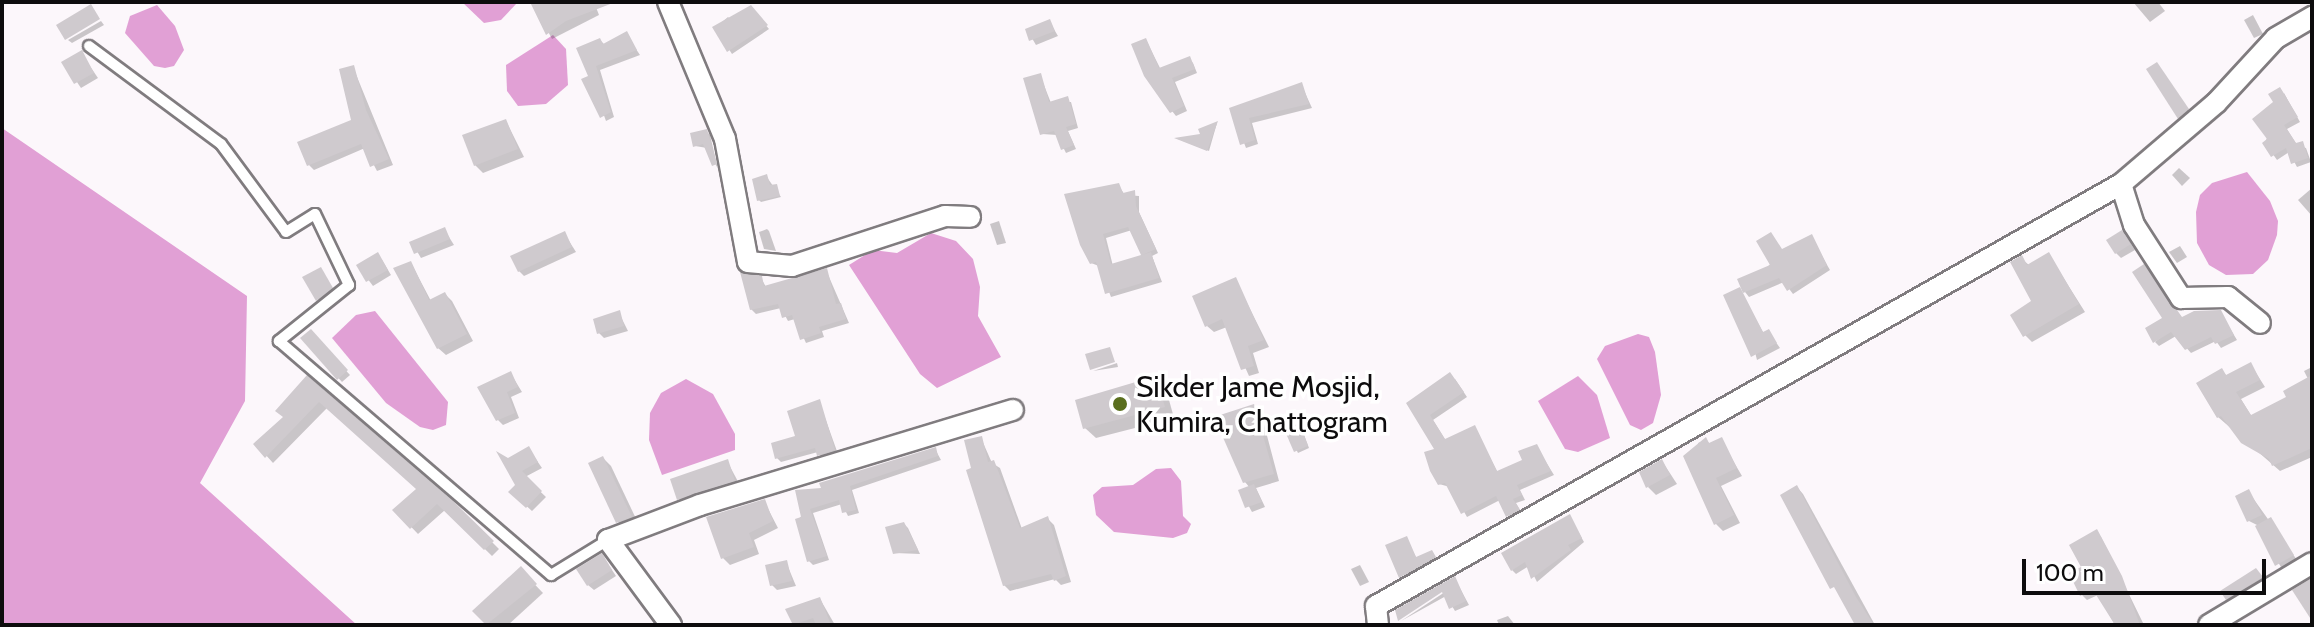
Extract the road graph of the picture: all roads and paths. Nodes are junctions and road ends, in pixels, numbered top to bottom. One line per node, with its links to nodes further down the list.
1 (668, 2): 5 (street)
2 (2312, 17): 4 (street)
3 (89, 46): 8 (lane)
4 (2121, 184): 6 (street); 11 (street)
5 (970, 217)
6 (2260, 323)
7 (1013, 410): 8 (street)
8 (608, 540): 10 (street)
9 (2312, 563): 12 (street)
10 (671, 625)
11 (1378, 625)
12 (2209, 625)

